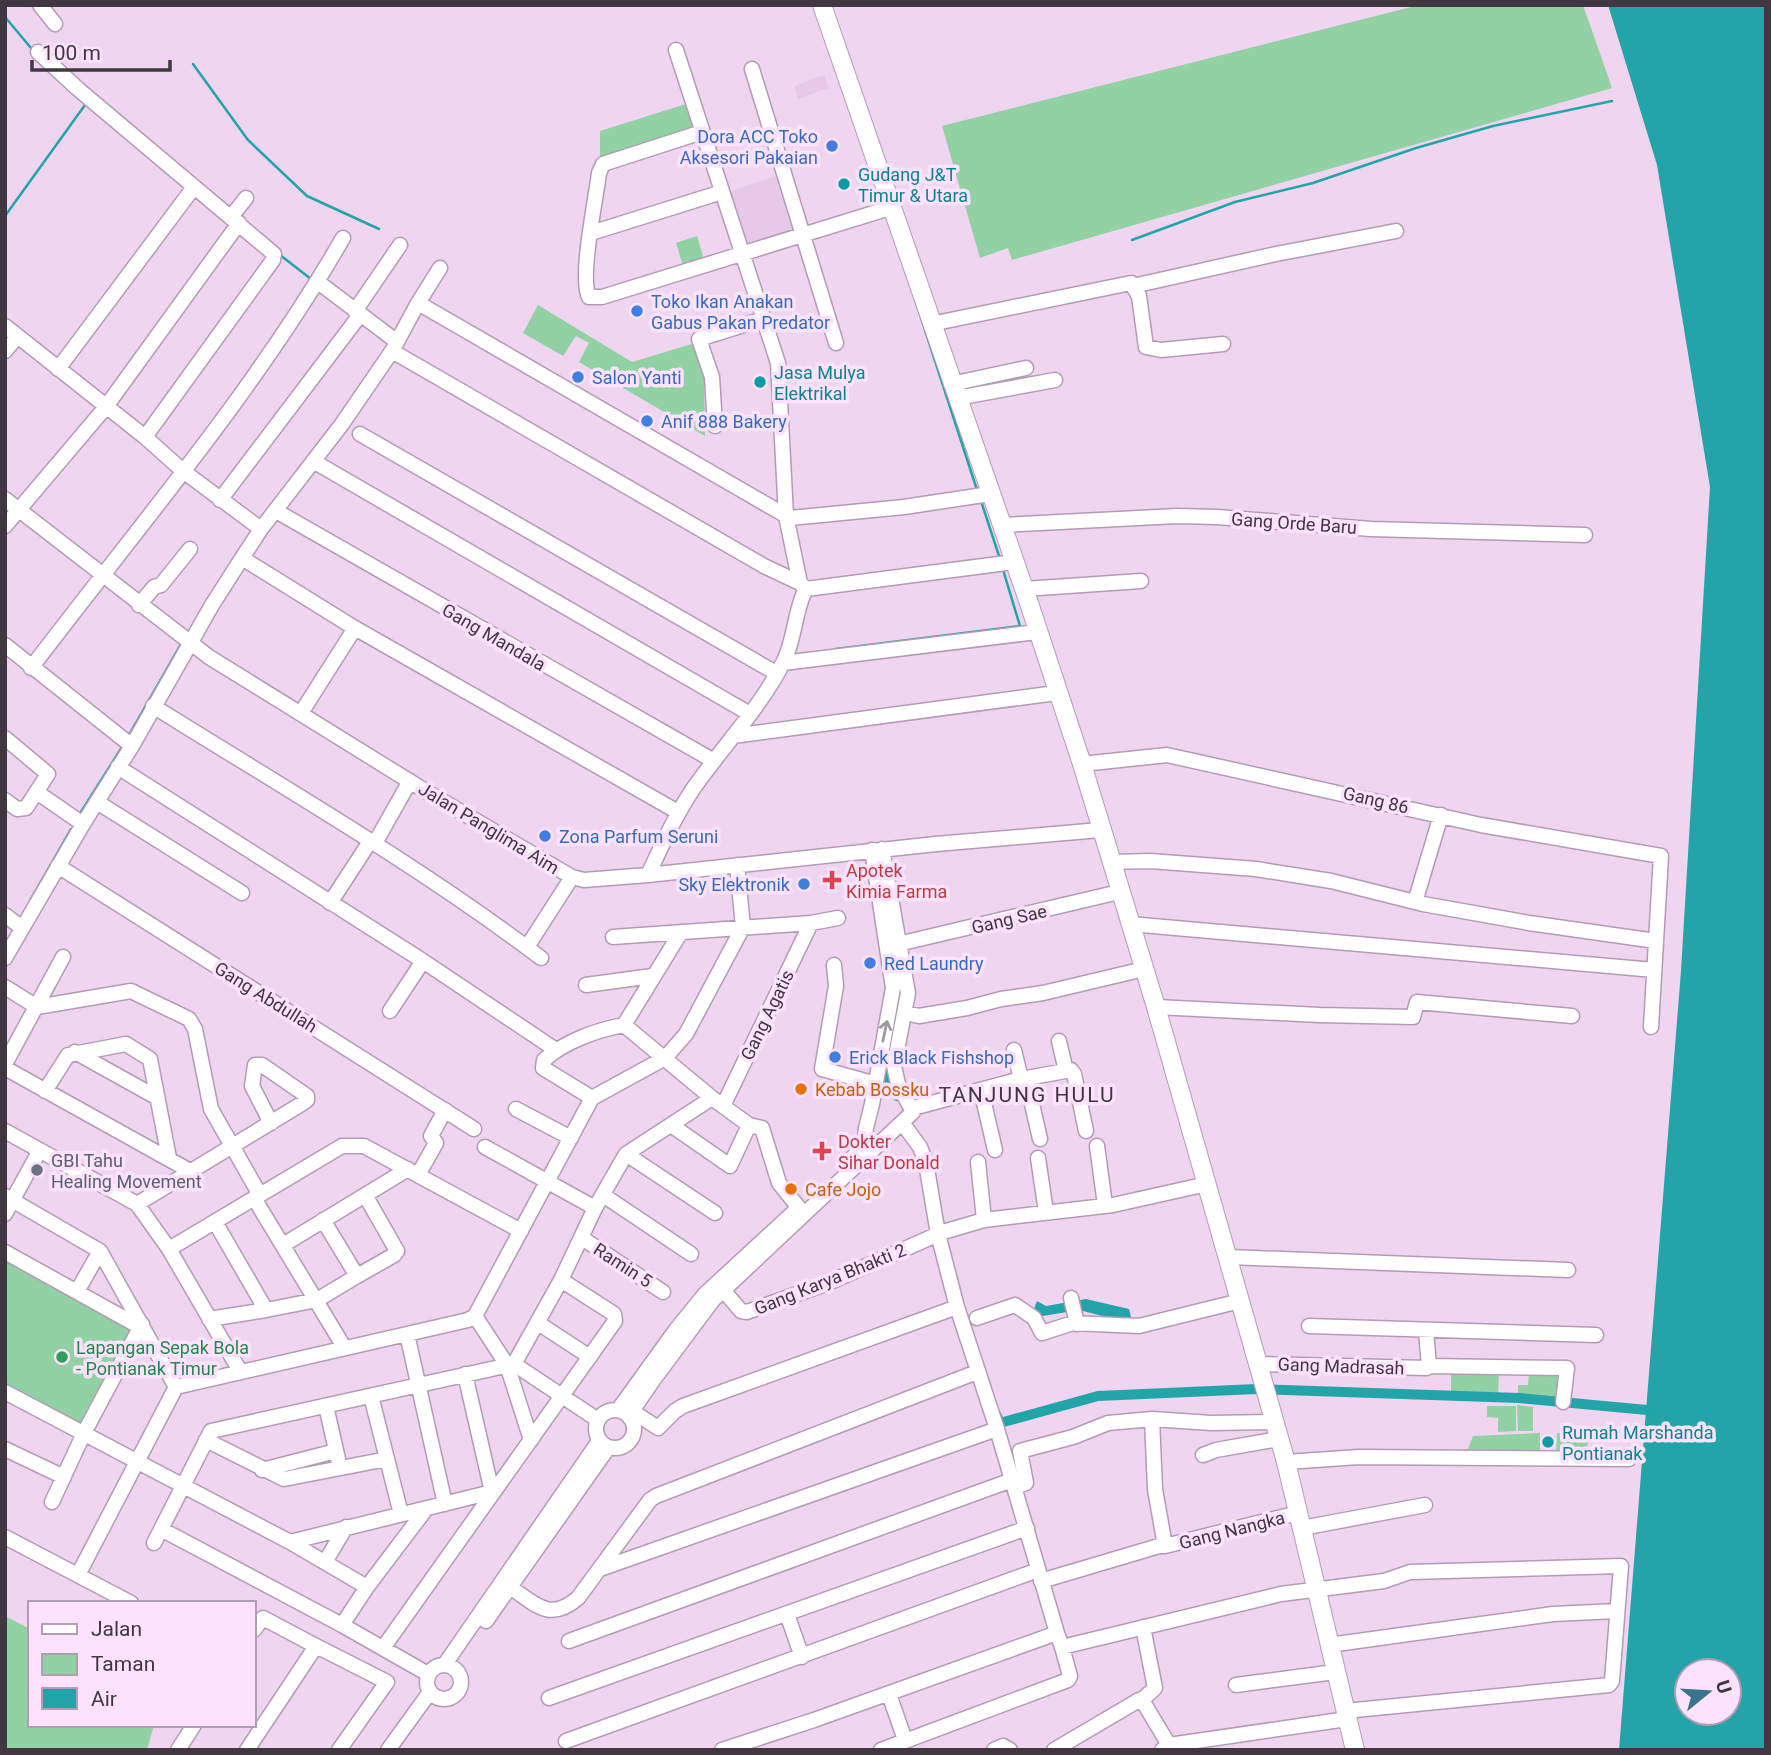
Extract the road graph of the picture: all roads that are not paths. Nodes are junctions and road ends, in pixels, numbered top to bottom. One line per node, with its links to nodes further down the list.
1 (40, 5): 3 (street)
2 (822, 5): 11 (main road)
3 (55, 24)
4 (676, 50): 7 (street)
5 (38, 52): 8 (street)
6 (752, 69): 15 (street)
7 (702, 132): 9 (street); 14 (street)
8 (194, 187): 12 (street); 33 (street)
9 (722, 192): 14 (street); 18 (street)
10 (246, 198): 12 (street)
11 (893, 207): 15 (street); 25 (main road)
12 (235, 220): 36 (street); 39 (street)
13 (1396, 231): 21 (street)
14 (591, 233): 18 (street)
15 (804, 235): 18 (street); 28 (street)
16 (343, 237): 20 (street)
17 (400, 245): 23 (street)
18 (742, 254): 24 (street)
19 (440, 268): 22 (street)
20 (317, 282): 23 (street); 41 (street)
21 (1133, 286): 25 (street); 29 (street)
22 (418, 303): 30 (street); 47 (street)
23 (358, 313): 30 (street); 44 (street)
24 (764, 319): 37 (street); 47 (street)
25 (931, 324): 35 (main road)
26 (5, 326): 27 (street)
27 (17, 337): 31 (street); 33 (street)
28 (836, 344)
29 (1223, 344)
30 (394, 346): 40 (street); 57 (street)
31 (5, 351)
32 (1027, 368): 35 (street)
33 (58, 369): 36 (street)
34 (1055, 380): 35 (street)
35 (954, 391): 42 (main road)
36 (105, 408): 39 (street); 45 (street)
37 (715, 426)
38 (360, 435): 65 (street)
39 (145, 437): 41 (street)
40 (313, 461): 46 (street); 69 (street)
41 (183, 471): 44 (street); 55 (street)
42 (990, 494): 47 (street); 48 (main road)
43 (5, 499): 45 (street, Jalan Panglima Aim)
44 (220, 500): 50 (street)
45 (19, 510): 49 (street); 55 (street, Jalan Panglima Aim)
46 (276, 511): 50 (street); 73 (street, Gang Mandala)
47 (786, 516): 57 (street)
48 (1002, 525): 51 (street, Gang Orde Baru); 54 (main road)
49 (5, 526)
50 (261, 529): 53 (street)
51 (1585, 535)
52 (190, 549): 59 (street)
53 (242, 558): 60 (street); 62 (street)
54 (1014, 562): 57 (street); 58 (main road)
55 (101, 575): 59 (street, Jalan Panglima Aim); 64 (street)
56 (1140, 581): 58 (street)
57 (803, 586): 65 (street)
58 (1024, 589): 61 (main road)
59 (139, 605): 62 (street, Jalan Panglima Aim)
60 (355, 628): 68 (street); 80 (street)
61 (1037, 632): 65 (street); 66 (main road)
62 (191, 644): 67 (street); 68 (street, Jalan Panglima Aim)
63 (5, 645): 64 (street)
64 (31, 667): 72 (street)
65 (780, 668): 69 (street)
66 (1056, 693): 70 (street); 74 (main road)
67 (153, 706): 72 (street); 84 (street)
68 (301, 713): 76 (street, Jalan Panglima Aim)
69 (750, 714): 70 (street)
70 (733, 736): 73 (street)
71 (5, 738): 77 (street)
72 (132, 746): 75 (street)
73 (714, 761): 80 (street)
74 (1086, 763): 81 (street, Gang 86); 83 (main road)
75 (118, 767): 79 (street); 94 (street)
76 (410, 781): 84 (street); 90 (street, Jalan Panglima Aim)
77 (38, 793): 78 (street); 82 (street)
78 (5, 800)
79 (97, 802): 82 (street); 92 (street)
80 (678, 811): 89 (street)
81 (1441, 815): 93 (street); 103 (street, Gang 86)
82 (83, 824): 88 (street)
83 (1100, 830): 85 (street, Jalan Panglima Aim); 86 (main road)
84 (373, 841): 94 (street); 105 (street)
85 (877, 850): 87 (street, Jalan Panglima Aim); 104 (street); 131 (street, one-way to 85)
86 (1111, 862): 91 (main road); 93 (street)
87 (737, 865): 89 (street, Jalan Panglima Aim); 99 (street)
88 (58, 866): 100 (street); 137 (street, Gang Abdullah)
89 (648, 875): 90 (street, Jalan Panglima Aim)
90 (572, 877): 105 (street)
91 (1119, 892): 98 (main road); 104 (street, Gang Sae)
92 (242, 893)
93 (1415, 902): 103 (street)
94 (330, 903): 109 (street)
95 (5, 915): 100 (street)
96 (838, 918): 97 (street)
97 (811, 923): 99 (street); 136 (street, Gang Agatis)
98 (1130, 924): 111 (main road); 112 (street)
99 (743, 927): 101 (street); 127 (street)
100 (22, 928): 107 (street)
101 (681, 932): 102 (street); 113 (street)
102 (613, 937)
103 (1656, 941): 112 (street)
104 (898, 944): 119 (street)
105 (527, 947): 108 (street)
106 (63, 957): 116 (street)
107 (5, 958)
108 (541, 958)
109 (423, 961): 118 (street); 124 (street)
110 (834, 965): 131 (street)
111 (1144, 969): 117 (main road); 119 (street)
112 (1654, 971): 122 (street)
113 (652, 976): 114 (street); 121 (street)
114 (586, 985)
115 (5, 987): 116 (street)
116 (37, 1007): 128 (street); 150 (street)
117 (1156, 1007): 120 (street); 161 (main road)
118 (390, 1011)
119 (906, 1013): 139 (street)
120 (1572, 1016)
121 (624, 1025): 124 (street); 127 (street)
122 (1651, 1027)
123 (1059, 1041): 129 (street)
124 (556, 1049): 135 (street)
125 (1014, 1050): 130 (street)
126 (75, 1052): 133 (street); 134 (street); 134 (street)
127 (665, 1058): 135 (street); 136 (street)
128 (5, 1066): 133 (street)
129 (1066, 1071): 130 (street); 145 (street)
130 (1024, 1079): 132 (street); 147 (street)
131 (876, 1084): 151 (street)
132 (981, 1090): 139 (street); 153 (street)
133 (45, 1091): 155 (street)
134 (156, 1097): 155 (street)
135 (592, 1098): 146 (street)
136 (718, 1102): 141 (street); 142 (street)
137 (445, 1110): 143 (street, Gang Abdullah); 159 (street)
138 (516, 1110): 146 (street)
139 (908, 1117): 151 (street); 176 (street)
140 (271, 1123): 150 (street)
141 (671, 1125): 142 (street); 154 (street)
142 (749, 1125): 169 (street)
143 (474, 1129)
144 (5, 1131): 152 (street)
145 (1086, 1131)
146 (571, 1138): 160 (street)
147 (1040, 1139)
148 (1097, 1146): 167 (street)
149 (485, 1147): 160 (street)
150 (232, 1148): 158 (street); 164 (street)
151 (868, 1149): 169 (street); 188 (street)
152 (40, 1150): 165 (street); 166 (street)
153 (995, 1150)
154 (626, 1154): 163 (street); 171 (street)
155 (169, 1158): 158 (street)
156 (1038, 1158): 170 (street)
157 (978, 1162): 173 (street)
158 (190, 1171): 166 (street)
159 (413, 1172): 162 (street); 164 (street); 175 (street)
160 (549, 1182): 168 (street); 175 (street)
161 (1207, 1184): 167 (street); 183 (main road)
162 (365, 1195): 172 (street); 185 (street)
163 (603, 1195): 168 (street); 182 (street)
164 (257, 1197): 174 (street); 178 (street)
165 (8, 1204): 180 (street)
166 (137, 1204): 179 (street)
167 (1105, 1205): 170 (street)
168 (595, 1208): 177 (street)
169 (799, 1208): 220 (street)
170 (1046, 1212): 173 (street)
171 (715, 1213)
172 (323, 1220): 178 (street); 185 (street)
173 (984, 1220): 176 (street)
174 (215, 1222): 179 (street); 194 (street)
175 (521, 1231): 195 (street)
176 (945, 1232): 188 (street, Gang Karya Bhakti 2); 193 (street)
177 (582, 1238): 186 (street); 189 (street, Ramin 5)
178 (283, 1245): 191 (street)
179 (169, 1249): 197 (street)
180 (100, 1251): 187 (street); 200 (street)
181 (5, 1252): 187 (street)
182 (691, 1254)
183 (1229, 1257): 184 (street); 192 (main road)
184 (1568, 1269)
185 (356, 1276): 191 (street)
186 (561, 1280): 198 (street); 206 (street)
187 (75, 1290): 200 (street)
188 (723, 1290): 220 (street)
189 (663, 1292)
190 (1071, 1298): 199 (street)
191 (317, 1300): 194 (street); 205 (street)
192 (1240, 1301): 199 (street); 208 (main road)
193 (957, 1307): 211 (street); 220 (street)
194 (266, 1310): 197 (street)
195 (475, 1316): 203 (street); 207 (street)
196 (977, 1318): 199 (street)
197 (209, 1319): 210 (street)
198 (538, 1322): 206 (street); 207 (street)
199 (1077, 1324)
200 (141, 1325): 214 (street); 225 (street)
201 (1309, 1326): 202 (street)
202 (1426, 1331): 204 (street); 209 (street, Gang Madrasah)
203 (407, 1334): 205 (street); 213 (street)
204 (1596, 1335)
205 (344, 1348): 210 (street)
206 (590, 1357): 217 (street)
207 (511, 1364): 212 (street); 217 (street); 227 (street)
208 (1259, 1364): 209 (street, Gang Madrasah); 224 (main road)
209 (1429, 1366): 218 (street)
210 (240, 1371): 214 (street)
211 (977, 1372): 223 (street); 256 (street)
212 (465, 1374): 213 (street); 241 (street)
213 (418, 1385): 216 (street); 243 (street)
214 (176, 1387): 234 (street)
215 (5, 1392): 225 (street)
216 (371, 1396): 219 (street); 232 (street)
217 (562, 1396): 222 (street); 227 (street)
218 (1563, 1402)
219 (326, 1406): 226 (street); 230 (street)
220 (627, 1413): 222 (street); 228 (street)
221 (1152, 1419): 224 (street); 239 (street); 254 (street)
222 (598, 1420): 228 (street)
223 (997, 1429): 239 (street); 256 (street)
224 (1277, 1430): 231 (street); 235 (main road)
225 (84, 1433): 234 (street); 238 (street)
226 (206, 1440): 237 (street); 240 (street)
227 (531, 1440): 241 (street)
228 (604, 1444): 260 (street); 274 (street)
229 (5, 1449): 238 (street)
230 (336, 1451): 236 (street); 237 (street)
231 (1203, 1455)
232 (387, 1459): 236 (street); 246 (street)
233 (1629, 1459): 235 (street)
234 (136, 1461): 240 (street); 257 (street)
235 (1286, 1462): 247 (main road)
236 (340, 1467): 237 (street)
237 (262, 1470)
238 (64, 1477): 242 (street)
239 (1013, 1484): 249 (street); 269 (street)
240 (183, 1487): 250 (street); 252 (street)
241 (492, 1492): 243 (street); 272 (street)
242 (52, 1502)
243 (445, 1504): 245 (street)
244 (1424, 1505): 247 (street, Gang Nangka)
245 (426, 1509): 246 (street); 259 (street)
246 (401, 1514): 248 (street)
247 (1300, 1521): 254 (street, Gang Nangka); 261 (main road)
248 (346, 1527): 252 (street); 255 (street)
249 (1027, 1528): 258 (street); 264 (street)
250 (161, 1529): 253 (street); 265 (street)
251 (5, 1537): 257 (street)
252 (290, 1542): 255 (street)
253 (154, 1543)
254 (1164, 1543): 258 (street, Gang Nangka)
255 (325, 1562): 259 (street)
256 (600, 1569): 260 (street)
257 (78, 1575): 262 (street)
258 (1039, 1576): 268 (street); 273 (street, Gang Nangka)
259 (367, 1587): 265 (street)
260 (510, 1587): 274 (street)
261 (1315, 1589): 263 (street); 267 (street); 271 (main road)
262 (127, 1601)
263 (1617, 1611): 271 (street); 282 (street)
264 (787, 1614): 273 (street); 280 (street)
265 (342, 1625): 272 (street)
266 (256, 1627): 270 (street)
267 (1143, 1627): 268 (street); 281 (street)
268 (1060, 1640): 278 (street); 285 (street)
269 (569, 1641)
270 (316, 1646): 289 (street); 290 (street)
271 (1329, 1646): 275 (main road)
272 (383, 1648): 276 (street)
273 (802, 1657): 284 (street, Gang Nangka)
274 (449, 1665): 276 (street); 279 (street)
275 (1335, 1672): 277 (street); 282 (main road)
276 (428, 1674): 279 (street)
277 (1236, 1685)
278 (889, 1694): 285 (street); 286 (street)
279 (434, 1695): 291 (street); 292 (street)
280 (549, 1698)
281 (1142, 1700): 287 (street); 297 (street)
282 (1346, 1715): 287 (street); 298 (main road)
283 (193, 1727): 288 (street)
284 (565, 1741)
285 (905, 1741): 294 (street)
286 (739, 1747): 293 (street)
287 (1165, 1748)
288 (178, 1750)
289 (247, 1750)
290 (339, 1750)
291 (388, 1750)
292 (400, 1750)
293 (722, 1750)
294 (881, 1750)
295 (994, 1750): 296 (street)
296 (1010, 1750)
297 (1054, 1750)
298 (1355, 1750)

